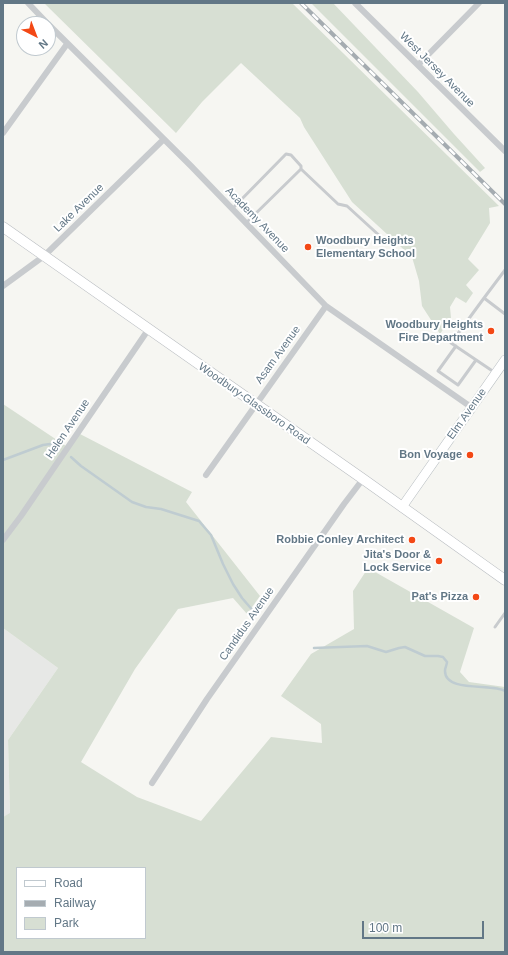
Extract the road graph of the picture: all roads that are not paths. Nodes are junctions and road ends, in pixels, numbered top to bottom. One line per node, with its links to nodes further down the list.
1 (28, 3): 4 (street, Academy Avenue)
2 (355, 3): 7 (street, West Jersey Avenue)
3 (479, 3): 7 (street)
4 (40, 16)
5 (56, 32): 6 (street, Academy Avenue)
6 (67, 44): 8 (street); 9 (street, Academy Avenue)
7 (418, 65): 10 (street, West Jersey Avenue)
8 (3, 133)
9 (164, 139): 12 (street, Academy Avenue); 16 (street, Lake Avenue)
10 (505, 151)
11 (301, 168): 12 (lane); 13 (lane); 15 (lane)
12 (232, 209): 13 (street, Academy Avenue)
13 (246, 223): 20 (street, Academy Avenue)
14 (3, 227): 16 (main road, Woodbury-Glassboro Road)
15 (382, 238)
16 (44, 256): 18 (street, Lake Avenue); 22 (main road, Woodbury-Glassboro Road)
17 (505, 270): 19 (lane)
18 (3, 286)
19 (484, 298): 21 (lane); 23 (lane)
20 (326, 306): 27 (street, Asam Avenue); 28 (street, Academy Avenue)
21 (505, 314)
22 (148, 330): 27 (main road, Woodbury-Glassboro Road); 32 (street, Helen Avenue)
23 (456, 346): 24 (lane); 24 (lane)
24 (476, 360): 26 (lane)
25 (505, 360): 26 (main road, Elm Avenue)
26 (496, 373): 28 (main road, Elm Avenue)
27 (255, 404): 29 (street, Asam Avenue); 30 (main road, Woodbury-Glassboro Road)
28 (471, 407): 31 (main road, Elm Avenue)
29 (206, 475)
30 (363, 479): 31 (main road, Woodbury-Glassboro Road); 36 (street, Candidus Avenue)
31 (402, 507): 33 (main road, Woodbury-Glassboro Road)
32 (3, 540)
33 (505, 580)
34 (505, 613): 35 (lane)
35 (495, 627)
36 (152, 783)

